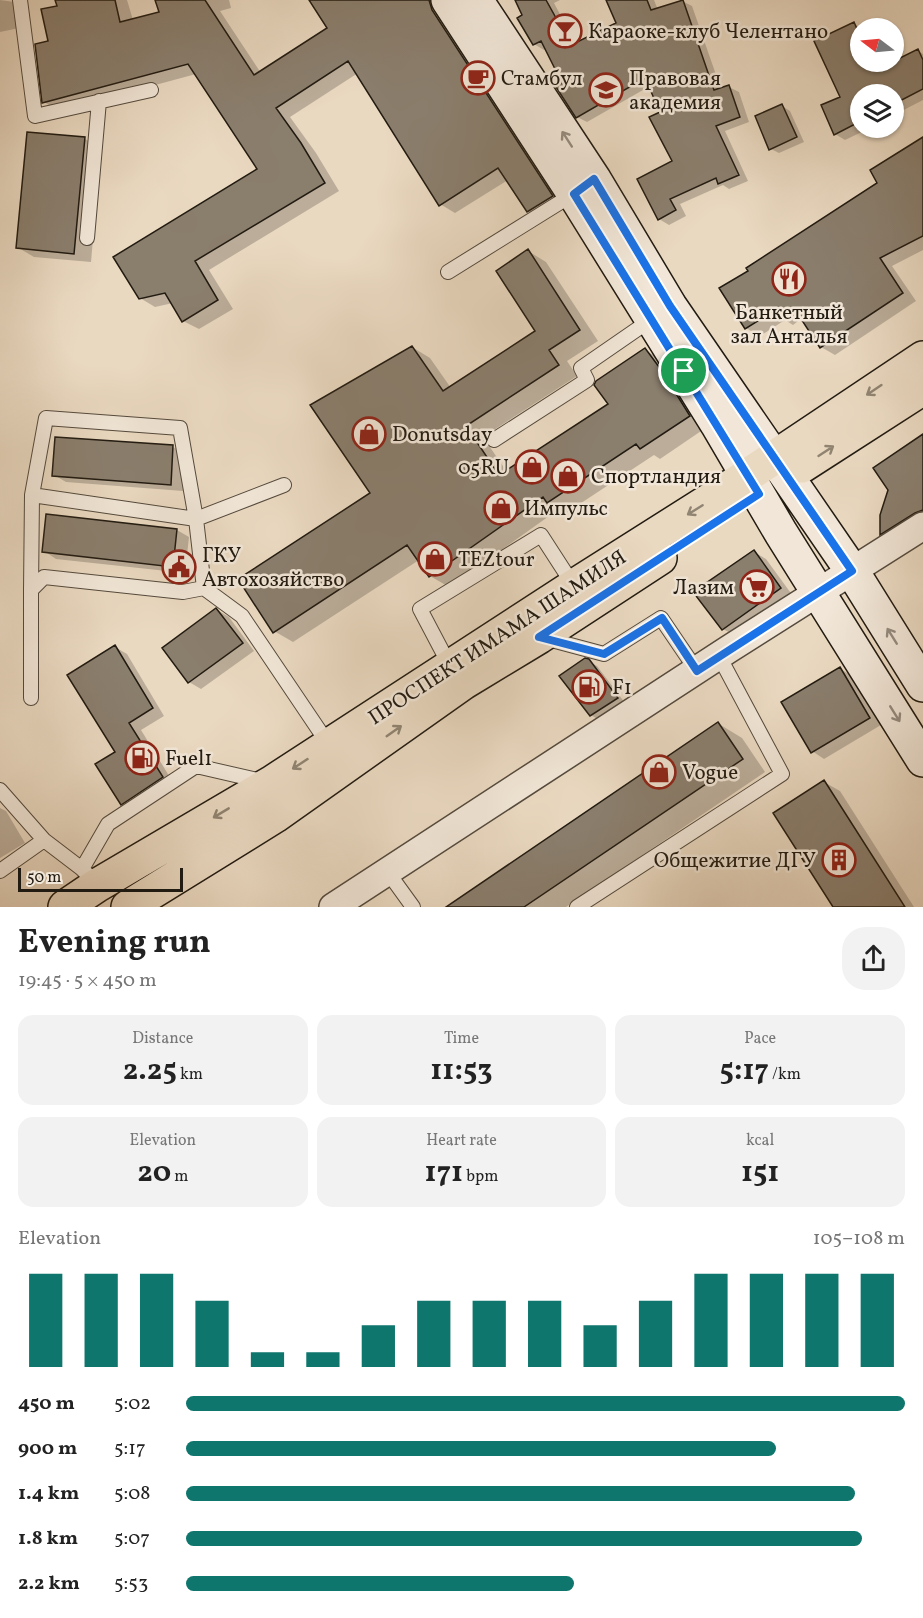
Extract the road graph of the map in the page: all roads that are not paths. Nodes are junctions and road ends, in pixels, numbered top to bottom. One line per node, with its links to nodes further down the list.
1 (20, 0): 5 (lane)
2 (448, 0): 6 (main road)
3 (476, 0): 6 (main road, one-way to 3)
4 (151, 90): 5 (lane)
5 (99, 101): 7 (lane)
6 (584, 186): 8 (lane); 9 (main road); 13 (main road)
7 (87, 238)
8 (448, 272)
9 (652, 319): 12 (lane); 13 (main road)
10 (923, 358): 13 (main road, ПРОСПЕКТ ИМАМА ШАМИЛЯ, one-way to 13)
11 (923, 388): 13 (main road, ПРОСПЕКТ ИМАМА ШАМИЛЯ, one-way to 11)
12 (494, 440)
13 (767, 476): 18 (main road); 19 (main road, ПРОСПЕКТ ИМАМА ШАМИЛЯ, one-way to 19); 22 (main road); 23 (main road, ПРОСПЕКТ ИМАМА ШАМИЛЯ)
14 (284, 485): 16 (lane)
15 (32, 495): 16 (lane); 16 (lane); 21 (lane)
16 (196, 519): 20 (lane)
17 (923, 526): 18 (street)
18 (852, 571): 22 (street); 27 (main road, one-way to 18)
19 (574, 586): 25 (main road, ПРОСПЕКТ ИМАМА ШАМИЛЯ); 25 (lane)
20 (204, 588): 21 (lane); 29 (lane)
21 (31, 590): 28 (lane)
22 (819, 594): 24 (street); 30 (main road, one-way to 30)
23 (539, 637): 26 (lane); 38 (main road, ПРОСПЕКТ ИМАМА ШАМИЛЯ, one-way to 23)
24 (719, 656): 26 (street); 41 (lane)
25 (450, 666): 29 (main road, ПРОСПЕКТ ИМАМА ШАМИЛЯ)
26 (697, 671): 35 (street)
27 (923, 686)
28 (31, 698)
29 (329, 745): 31 (main road, ПРОСПЕКТ ИМАМА ШАМИЛЯ, one-way to 31)
30 (923, 760)
31 (271, 783): 36 (main road, ПРОСПЕКТ ИМАМА ШАМИЛЯ, one-way to 36); 36 (lane)
32 (0, 790): 33 (lane)
33 (44, 840): 34 (lane); 36 (lane)
34 (0, 871)
35 (387, 872): 39 (street); 40 (lane)
36 (89, 878): 37 (main road, ПРОСПЕКТ ИМАМА ШАМИЛЯ)
37 (65, 907)
38 (128, 907)
39 (333, 907)
40 (413, 907)
41 (577, 907)

